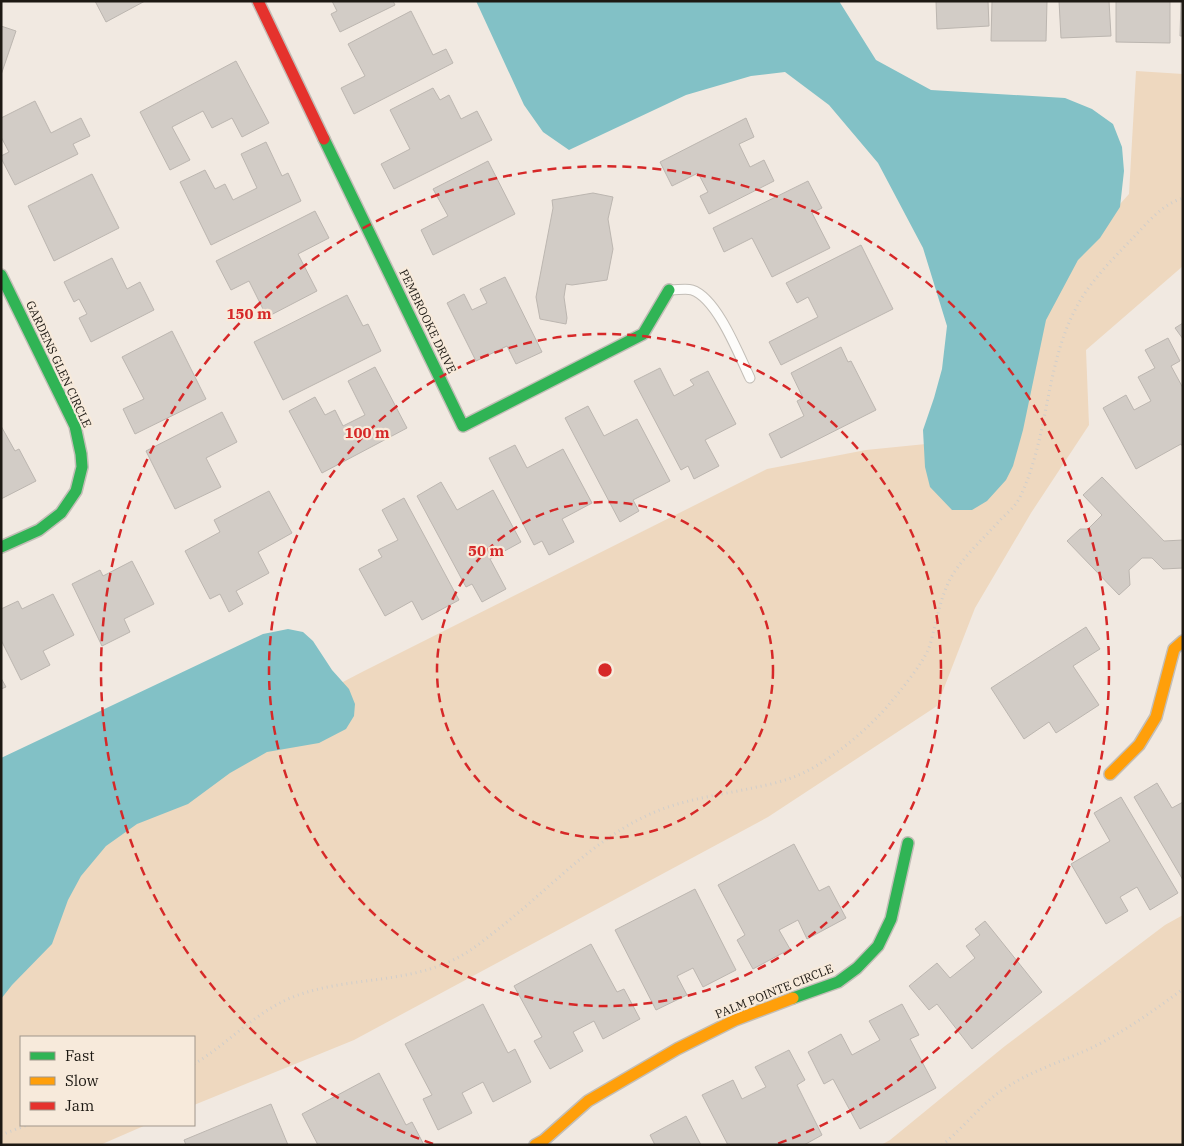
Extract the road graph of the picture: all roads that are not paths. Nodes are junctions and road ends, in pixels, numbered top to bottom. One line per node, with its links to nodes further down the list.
1 (258, 1): 3 (street, PEMBROOKE DRIVE)
2 (1, 275): 5 (street, GARDENS GLEN CIRCLE)
3 (669, 290): 4 (lane)
4 (750, 378)
5 (1, 547)
6 (1183, 641): 7 (street)
7 (1110, 774)
8 (908, 843): 9 (street, PALM POINTE CIRCLE)
9 (535, 1145)

